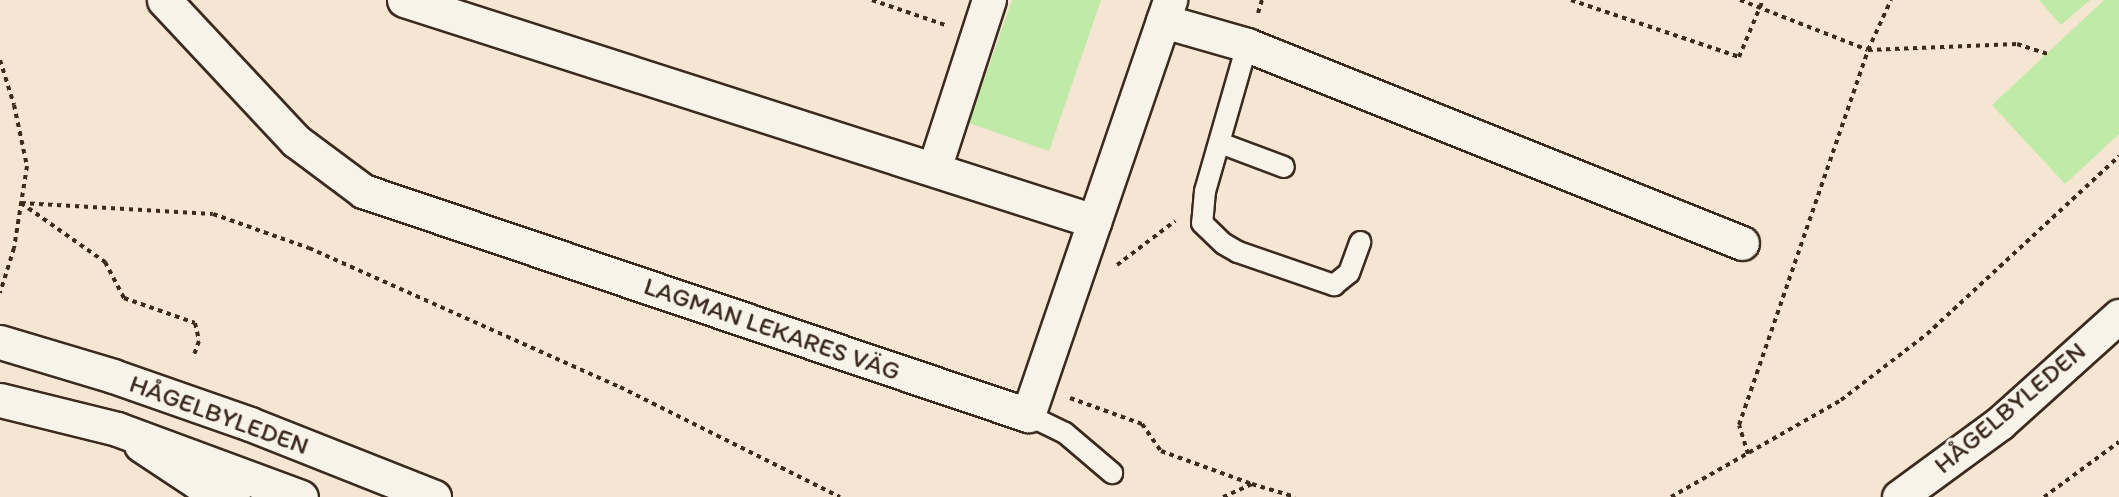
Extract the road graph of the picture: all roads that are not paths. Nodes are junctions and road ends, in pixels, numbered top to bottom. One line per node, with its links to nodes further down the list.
1 (164, 0): 15 (street, LAGMAN LEKARES VÄG)
2 (404, 0): 8 (street)
3 (989, 0): 8 (street)
4 (1167, 11): 5 (street); 9 (street)
5 (1247, 45): 6 (lane); 11 (street)
6 (1220, 143): 7 (lane); 10 (lane)
7 (1284, 167)
8 (934, 169): 9 (street)
9 (1094, 221): 15 (street)
10 (1360, 242)
11 (1742, 243)
12 (2119, 316): 21 (street, HÅGELBYLEDEN)
13 (0, 342): 20 (street, HÅGELBYLEDEN)
14 (0, 400): 16 (street, HÅGELBYLEDEN)
15 (1028, 415): 17 (lane)
16 (117, 429): 18 (street); 19 (street, HÅGELBYLEDEN)
17 (1112, 473)
18 (233, 497)
19 (301, 497)
20 (434, 497)
21 (1899, 497)

